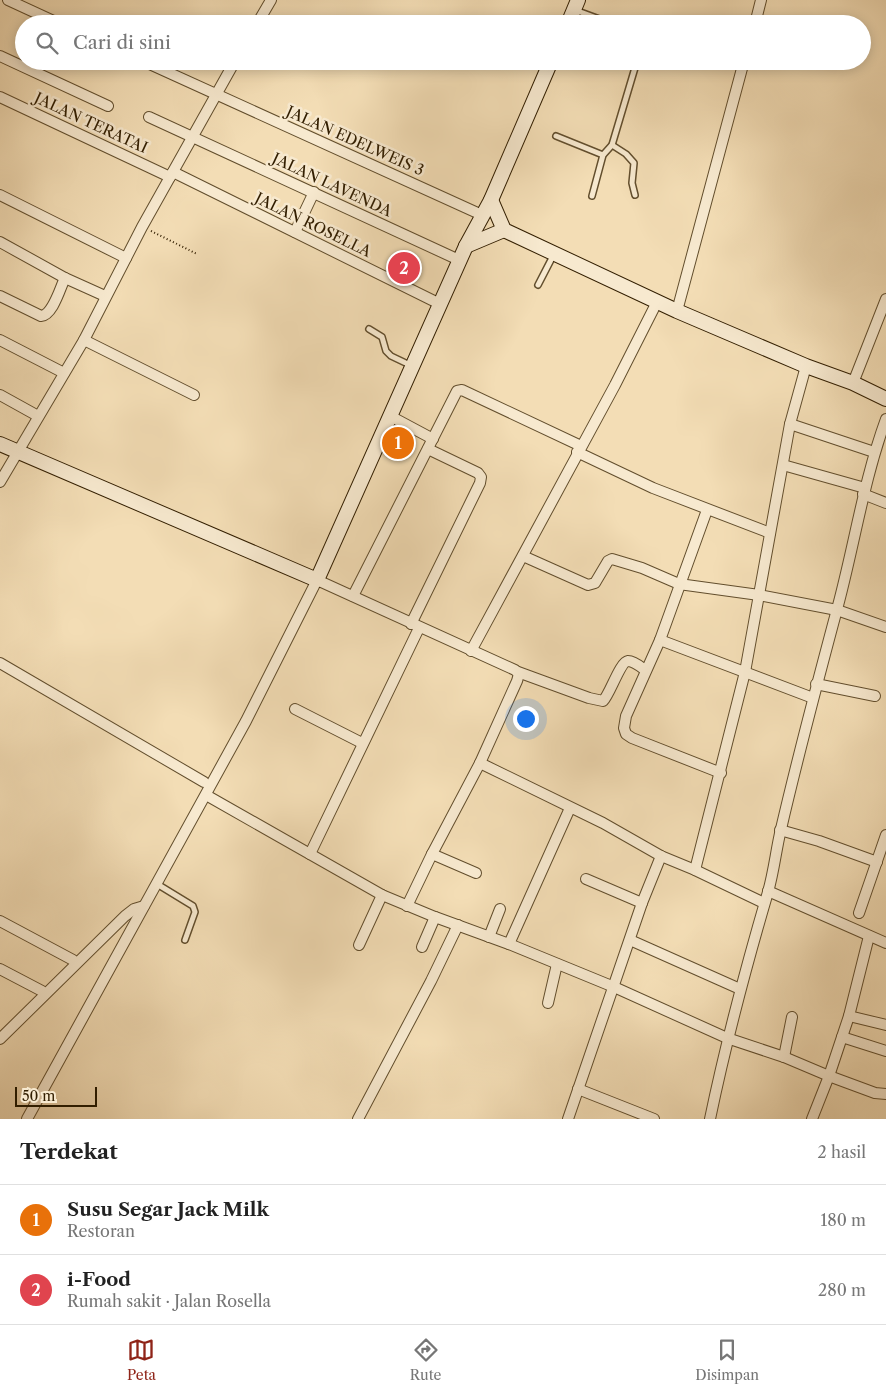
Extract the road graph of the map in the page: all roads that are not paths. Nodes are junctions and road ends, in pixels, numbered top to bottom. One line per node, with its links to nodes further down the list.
1 (8, 0): 5 (street)
2 (271, 0): 6 (street)
3 (761, 0): 8 (street)
4 (576, 5): 7 (lane)
5 (40, 15)
6 (262, 15)
7 (595, 15)
8 (757, 15)
9 (0, 56): 10 (street)
10 (15, 63)
11 (30, 70): 19 (street)
12 (162, 70): 17 (street, JALAN EDELWEIS 3)
13 (230, 70): 17 (street)
14 (548, 70): 30 (street)
15 (634, 70): 23 (lane)
16 (742, 70): 46 (street)
17 (216, 95): 22 (street); 31 (street, JALAN EDELWEIS 3)
18 (0, 97): 25 (street, JALAN TERATAI)
19 (108, 106)
20 (149, 117): 22 (street, JALAN LAVENDA)
21 (556, 136): 24 (lane)
22 (192, 137): 25 (street); 26 (street, JALAN LAVENDA)
23 (612, 145): 24 (lane); 28 (lane)
24 (603, 155): 29 (lane)
25 (171, 175): 33 (street, JALAN ROSELLA); 37 (street)
26 (314, 192): 33 (street); 38 (street, JALAN LAVENDA)
27 (0, 195): 37 (street)
28 (635, 195)
29 (592, 196)
30 (491, 200): 31 (street); 32 (street)
31 (482, 216): 35 (street)
32 (504, 230): 35 (street); 36 (street)
33 (295, 232): 45 (street, JALAN ROSELLA)
34 (0, 242): 39 (street)
35 (466, 246): 38 (street)
36 (554, 254): 40 (lane); 44 (street)
37 (126, 258): 42 (street)
38 (459, 260): 45 (street)
39 (65, 278): 41 (street); 42 (street)
40 (538, 285)
41 (0, 296)
42 (105, 296): 49 (street)
43 (886, 300): 53 (street)
44 (657, 302): 46 (street); 64 (street)
45 (440, 304): 50 (street)
46 (677, 311): 51 (street)
47 (369, 329): 50 (lane)
48 (0, 340): 52 (street)
49 (84, 340): 52 (street); 55 (street)
50 (412, 366): 58 (street)
51 (806, 366): 53 (street); 60 (street)
52 (64, 373): 57 (street)
53 (853, 383): 56 (street)
54 (0, 395): 57 (street)
55 (194, 395)
56 (886, 399)
57 (38, 416): 65 (street)
58 (390, 416): 61 (street); 74 (street)
59 (886, 419): 66 (street)
60 (790, 424): 66 (street); 67 (street)
61 (432, 439): 63 (street); 64 (street)
62 (0, 444): 65 (street)
63 (428, 449): 77 (street); 79 (street)
64 (579, 449): 71 (street); 73 (street)
65 (17, 451): 68 (street); 74 (street)
66 (874, 452): 69 (street)
67 (783, 465): 69 (street); 72 (street)
68 (0, 482)
69 (864, 491): 70 (street); 78 (street)
70 (886, 503)
71 (707, 510): 72 (street); 75 (street)
72 (770, 532): 76 (street)
73 (523, 556): 75 (street); 82 (street)
74 (317, 580): 77 (street); 95 (street)
75 (679, 584): 76 (street); 81 (street)
76 (759, 595): 78 (street); 86 (street)
77 (353, 596): 79 (street)
78 (837, 610): 80 (street); 87 (street)
79 (415, 626): 82 (street); 91 (street)
80 (886, 628)
81 (660, 640): 84 (street); 86 (street)
82 (471, 651): 85 (street)
83 (0, 663): 94 (street)
84 (645, 670): 85 (street); 93 (street)
85 (518, 672): 92 (street)
86 (745, 672): 89 (street); 93 (street)
87 (816, 684): 88 (street); 89 (street)
88 (876, 696)
89 (813, 698): 97 (street)
90 (294, 709): 91 (street)
91 (362, 743): 99 (street)
92 (480, 762): 96 (street); 100 (street)
93 (721, 773): 103 (street)
94 (204, 782)
95 (206, 795): 99 (street); 106 (street)
96 (570, 808): 101 (street); 122 (street)
97 (780, 830): 102 (street); 107 (street)
98 (886, 835): 102 (street)
99 (310, 854): 108 (street)
100 (432, 854): 104 (street); 112 (street)
101 (661, 856): 103 (street); 109 (street)
102 (876, 862): 114 (street)
103 (694, 870): 110 (street)
104 (476, 873)
105 (586, 879): 109 (street)
106 (157, 884): 111 (street); 120 (lane)
107 (768, 891): 110 (street); 118 (street)
108 (382, 895): 112 (street); 124 (street)
109 (642, 903): 121 (street)
110 (764, 903): 130 (street)
111 (144, 906): 138 (street); 145 (street)
112 (407, 906): 115 (street)
113 (500, 909): 119 (street)
114 (859, 913)
115 (435, 917): 117 (street); 125 (street)
116 (0, 921): 126 (street)
117 (458, 926): 119 (street); 146 (street)
118 (869, 936): 123 (street); 133 (street)
119 (489, 937): 122 (street)
120 (185, 940)
121 (630, 940): 129 (street); 130 (street)
122 (509, 944): 127 (street)
123 (886, 944)
124 (359, 945)
125 (422, 947)
126 (73, 960)
127 (557, 964): 129 (street); 132 (street)
128 (0, 969): 131 (street)
129 (614, 987): 137 (street); 142 (street)
130 (740, 989): 137 (street)
131 (42, 992)
132 (548, 1003)
133 (849, 1016): 135 (street); 136 (street)
134 (792, 1017): 140 (street)
135 (886, 1025)
136 (842, 1037): 139 (street); 141 (street)
137 (727, 1038): 140 (street); 149 (street)
138 (0, 1039)
139 (886, 1051)
140 (784, 1057): 141 (street)
141 (829, 1076): 143 (street); 150 (street)
142 (578, 1089): 144 (street); 147 (street)
143 (886, 1094)
144 (630, 1115): 148 (street)
145 (27, 1119)
146 (358, 1119)
147 (568, 1119)
148 (654, 1119)
149 (710, 1119)
150 (812, 1119)

